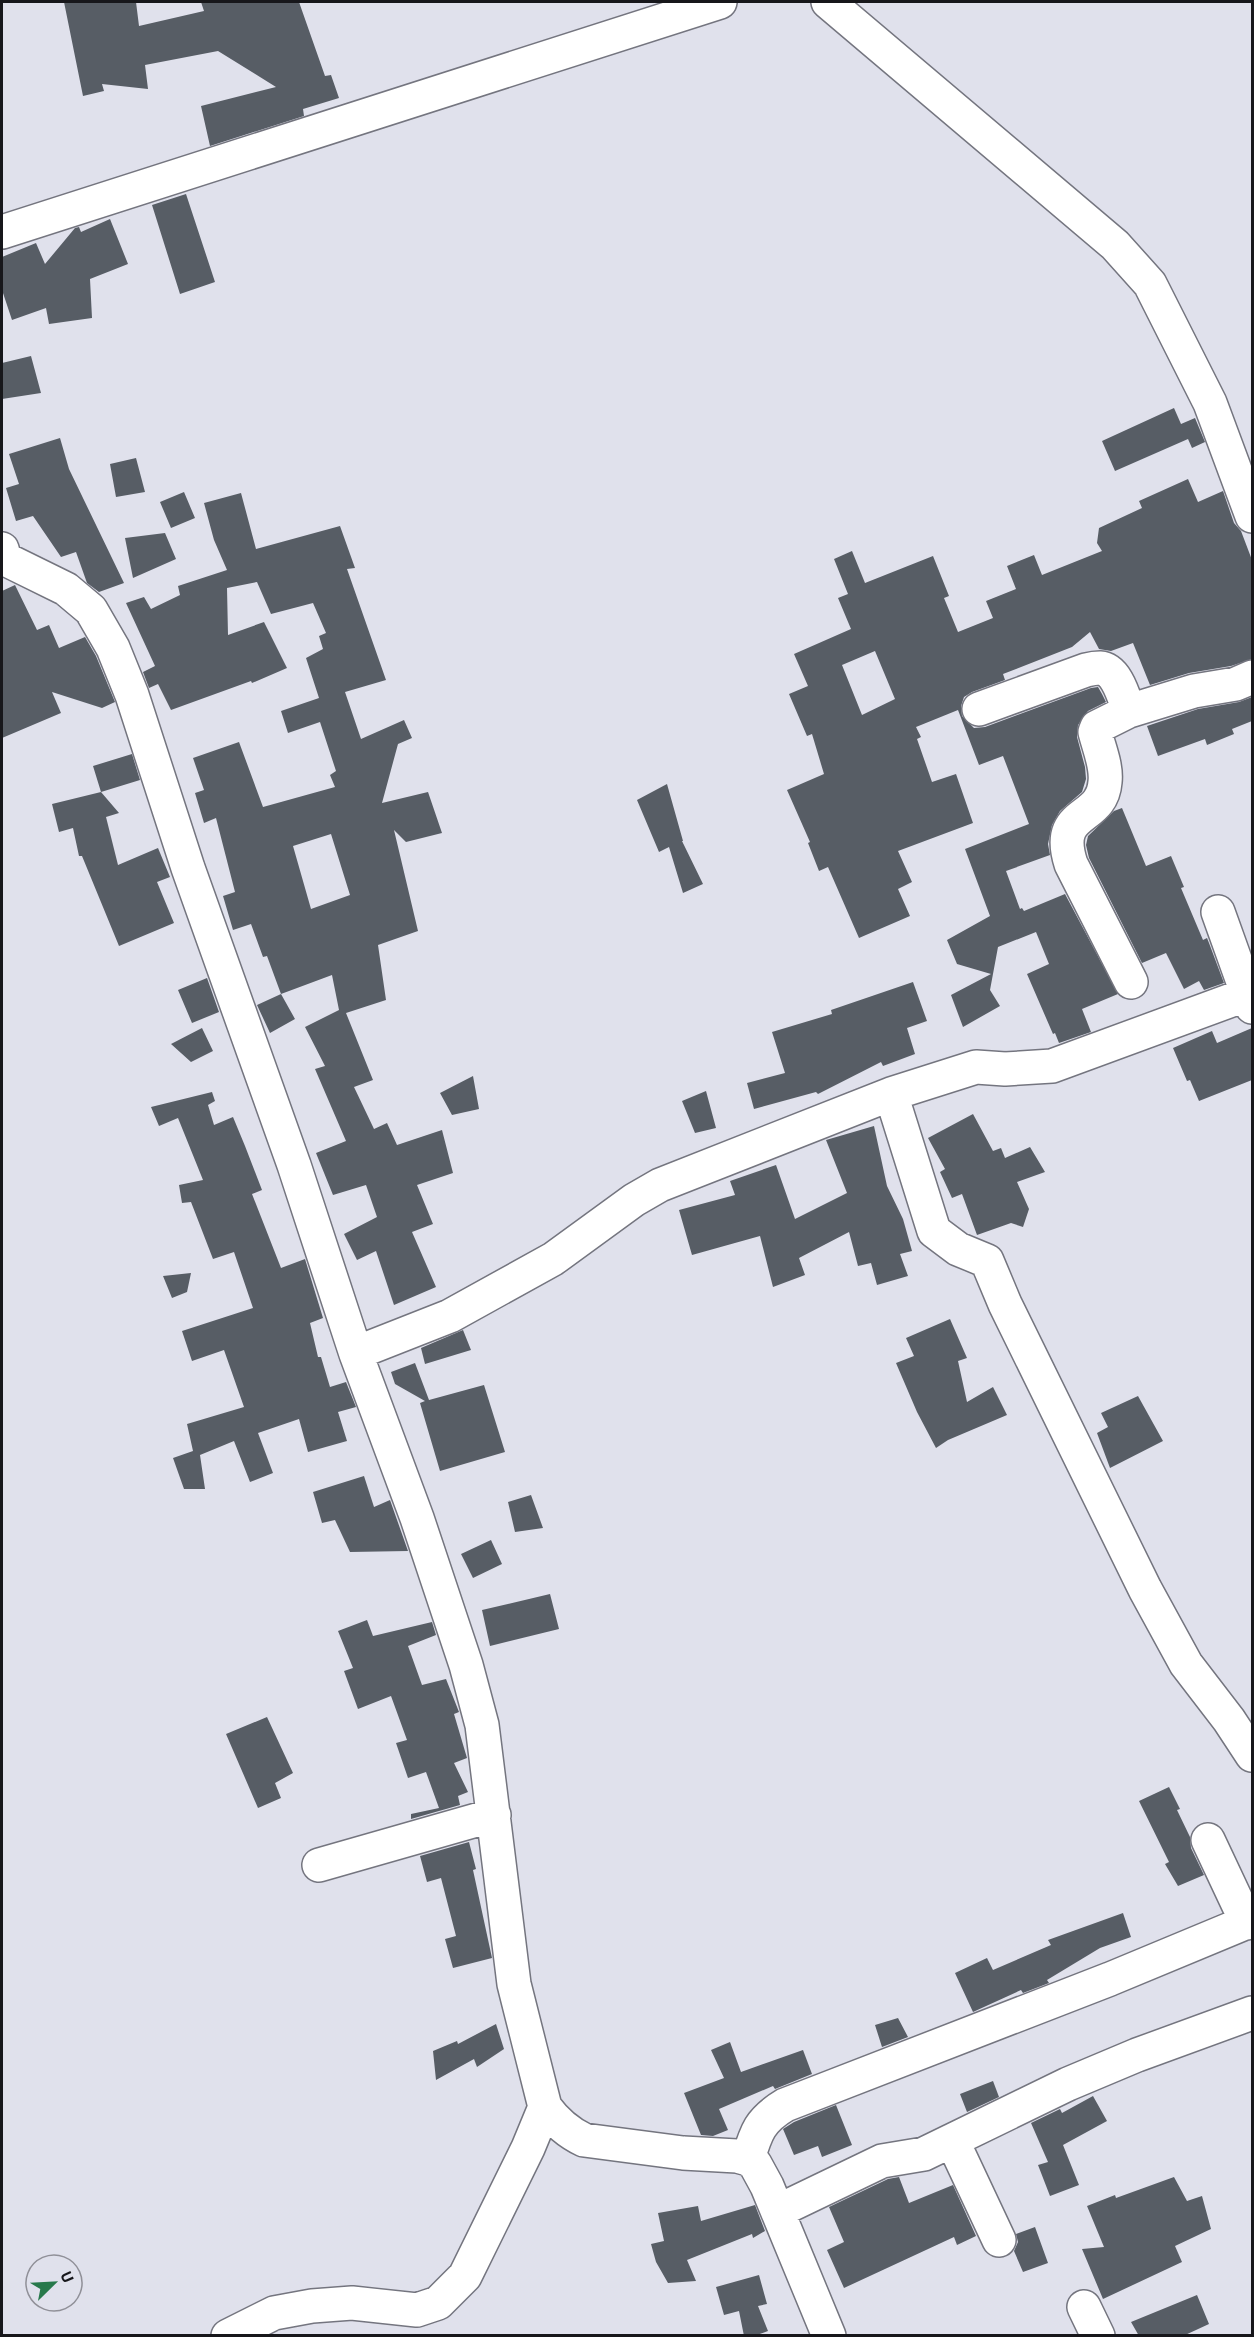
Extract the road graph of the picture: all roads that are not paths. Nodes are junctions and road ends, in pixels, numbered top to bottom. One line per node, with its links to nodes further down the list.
1 (720, 2): 3 (street)
2 (828, 2): 4 (street)
3 (2, 232)
4 (1252, 516)
5 (3, 556): 13 (street)
6 (1252, 677): 8 (street)
7 (979, 709): 8 (street)
8 (1129, 711): 10 (street)
9 (1218, 912): 11 (street)
10 (1131, 982)
11 (1250, 1000): 12 (street)
12 (891, 1094): 13 (street); 14 (street)
13 (356, 1353): 15 (street)
14 (1252, 1755)
15 (494, 1815): 17 (street); 20 (street)
16 (1208, 1840): 18 (street)
17 (319, 1865)
18 (1250, 1922): 22 (street)
19 (1252, 2013): 21 (street)
20 (545, 2107): 22 (street); 25 (street)
21 (953, 2142): 23 (street); 24 (street)
22 (748, 2159): 23 (street)
23 (778, 2211): 26 (street)
24 (999, 2240)
25 (228, 2336)
26 (829, 2336)

